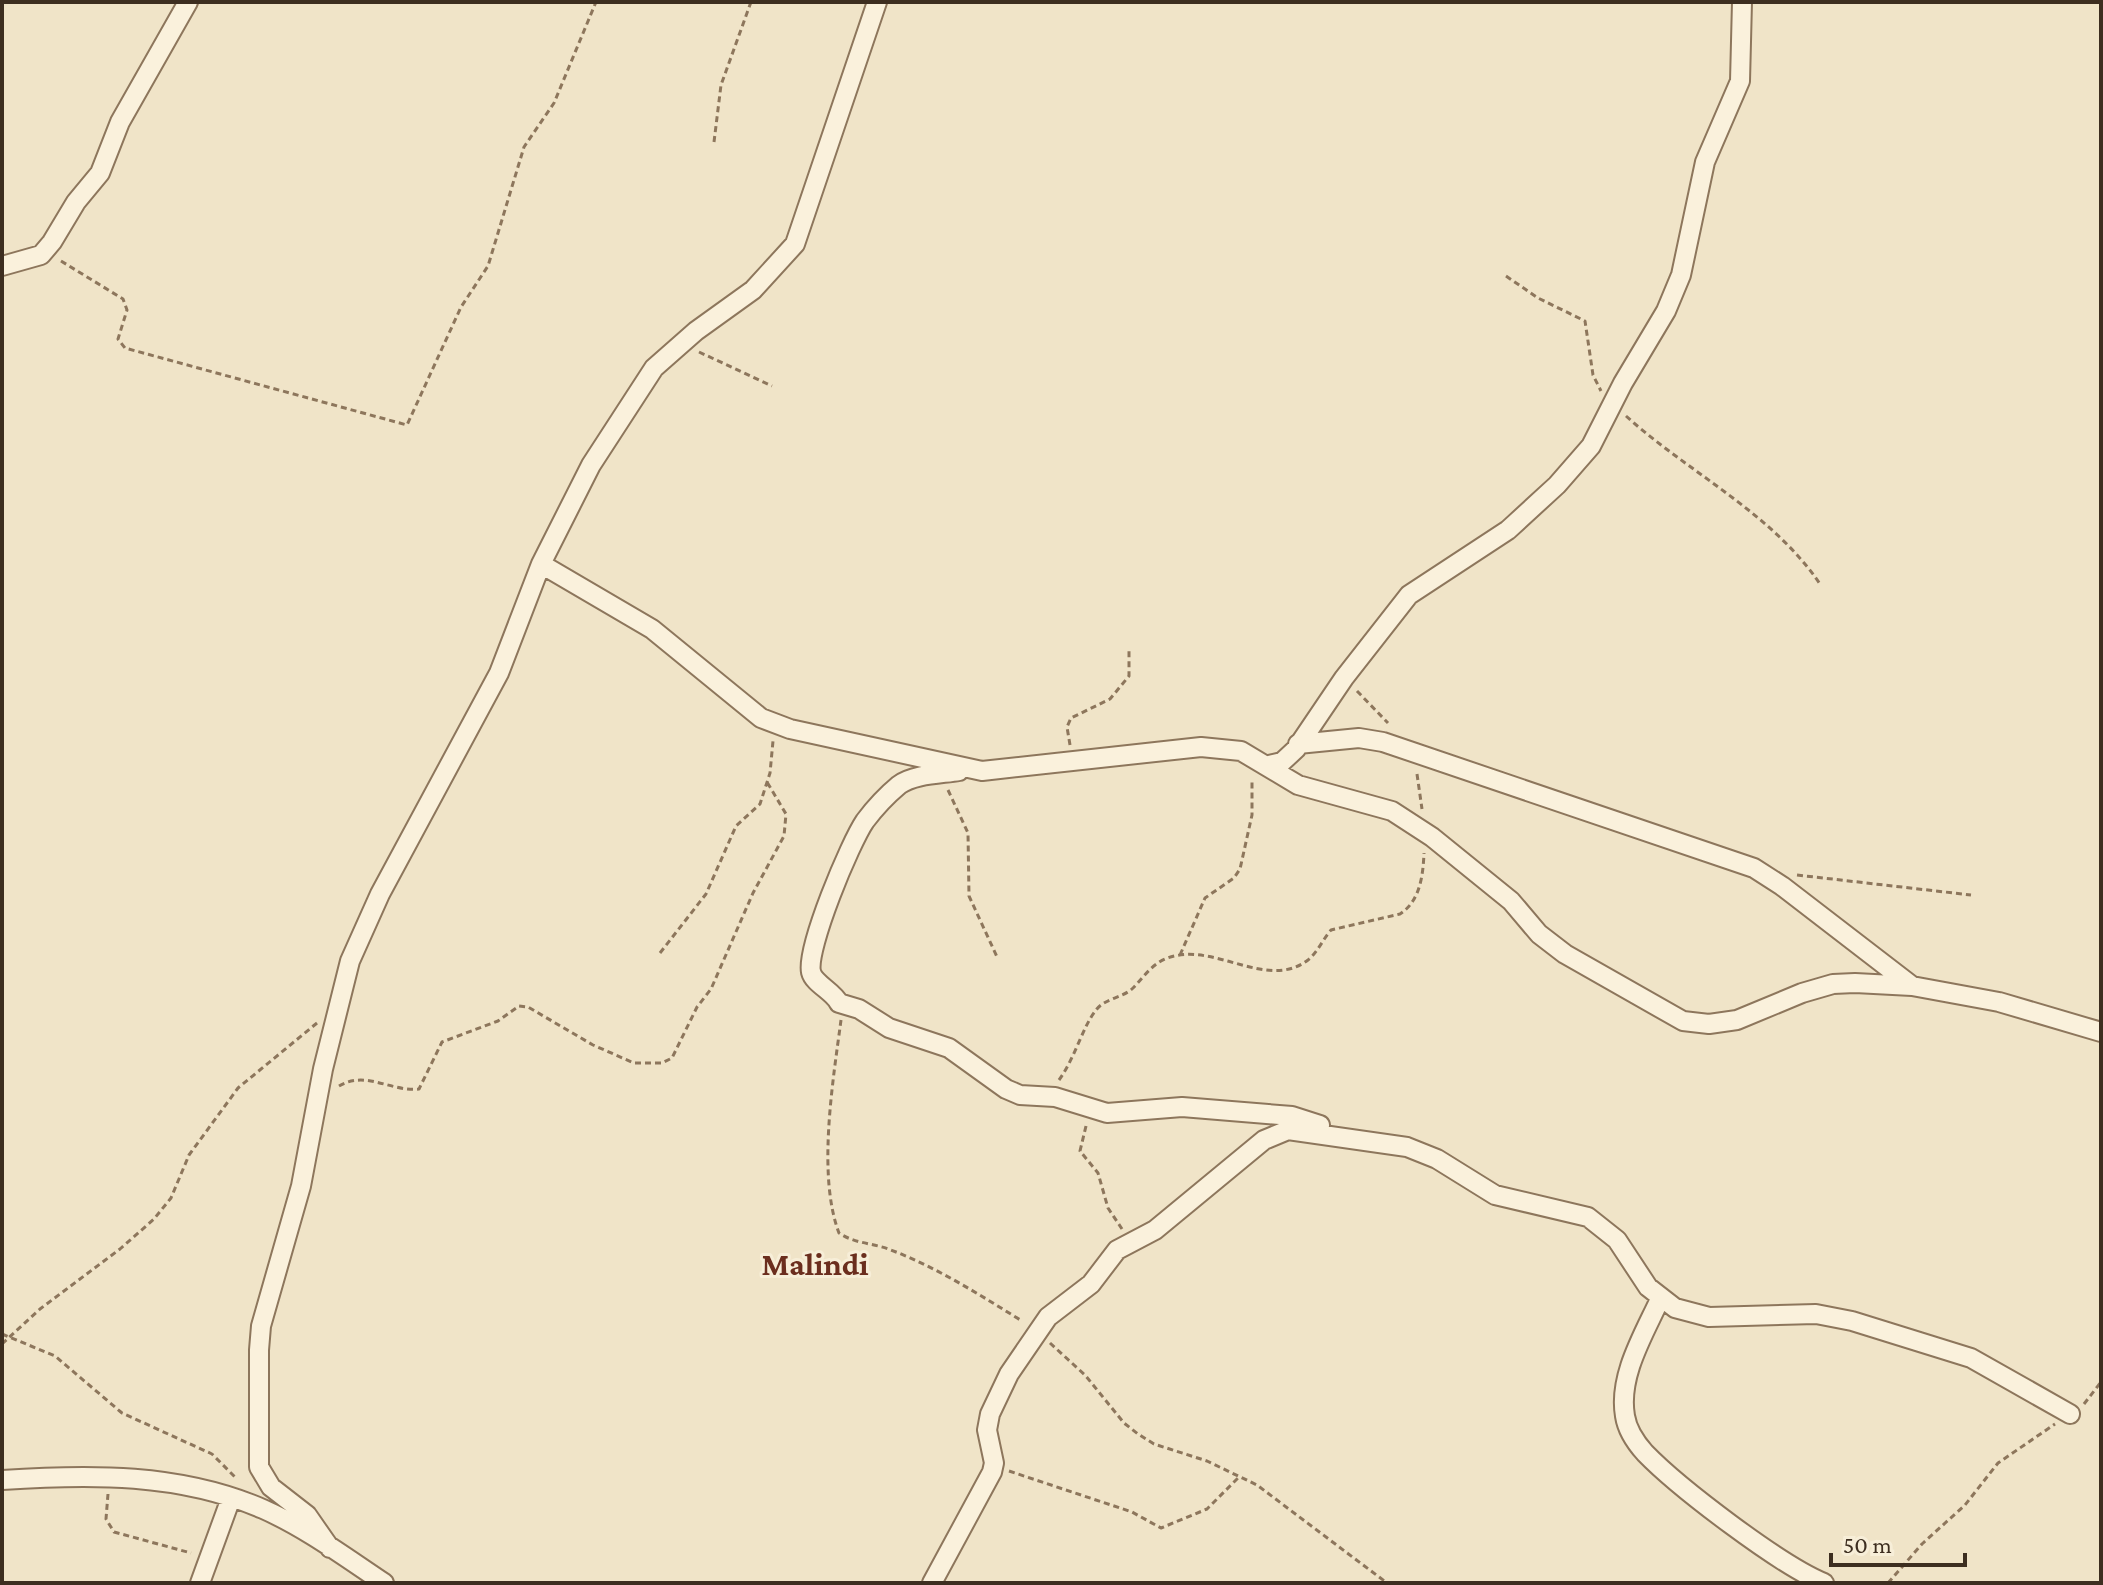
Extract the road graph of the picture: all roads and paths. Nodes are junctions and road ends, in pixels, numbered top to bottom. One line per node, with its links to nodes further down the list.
1 (188, 2): 7 (street)
2 (596, 2): 7 (path)
3 (751, 2): 6 (path)
4 (877, 2): 10 (street)
5 (1742, 2): 12 (street)
6 (714, 142)
7 (52, 242): 8 (street)
8 (2, 266)
9 (1506, 276): 12 (path)
10 (682, 343): 11 (path); 13 (street)
11 (772, 386)
12 (1612, 403): 14 (path); 16 (street)
13 (541, 564): 17 (street); 34 (street)
14 (1820, 584)
15 (1129, 650): 21 (path)
16 (1344, 678): 18 (path); 19 (street)
17 (770, 722): 23 (street); 25 (path)
18 (1393, 729)
19 (1298, 744): 20 (street); 22 (street)
20 (1412, 752): 26 (path); 27 (street)
21 (1074, 759): 22 (street); 23 (street)
22 (1261, 761): 26 (street); 30 (path)
23 (966, 769): 24 (street)
24 (940, 774): 31 (path); 33 (street)
25 (767, 782): 29 (path); 37 (path)
26 (1424, 831): 30 (path); 32 (street)
27 (1770, 876): 28 (path); 32 (street)
28 (1971, 895)
29 (660, 953)
30 (1180, 955): 36 (path)
31 (998, 959)
32 (1912, 986): 35 (street)
33 (841, 1003): 36 (street); 42 (path)
34 (338, 1004): 37 (street); 44 (path)
35 (2101, 1032)
36 (1048, 1096): 38 (street)
37 (317, 1102): 54 (street)
38 (1084, 1107): 39 (street); 40 (path)
39 (1337, 1137): 40 (street); 41 (street)
40 (1117, 1250): 42 (street)
41 (1660, 1299): 47 (street); 60 (street)
42 (1037, 1331): 48 (street); 50 (path)
43 (2, 1334): 44 (path)
44 (9, 1335): 45 (path); 52 (path)
45 (2, 1344)
46 (2101, 1382): 47 (path)
47 (2070, 1414): 61 (path)
48 (993, 1466): 50 (path); 58 (street)
49 (111, 1475): 51 (street); 53 (street); 55 (path)
50 (1239, 1477): 59 (path)
51 (2, 1480)
52 (242, 1482)
53 (231, 1498): 54 (street); 55 (street)
54 (330, 1548): 57 (street)
55 (212, 1559): 56 (street)
56 (200, 1583)
57 (384, 1583)
58 (932, 1583)
59 (1387, 1583)
60 (1824, 1583)
61 (1888, 1583)

